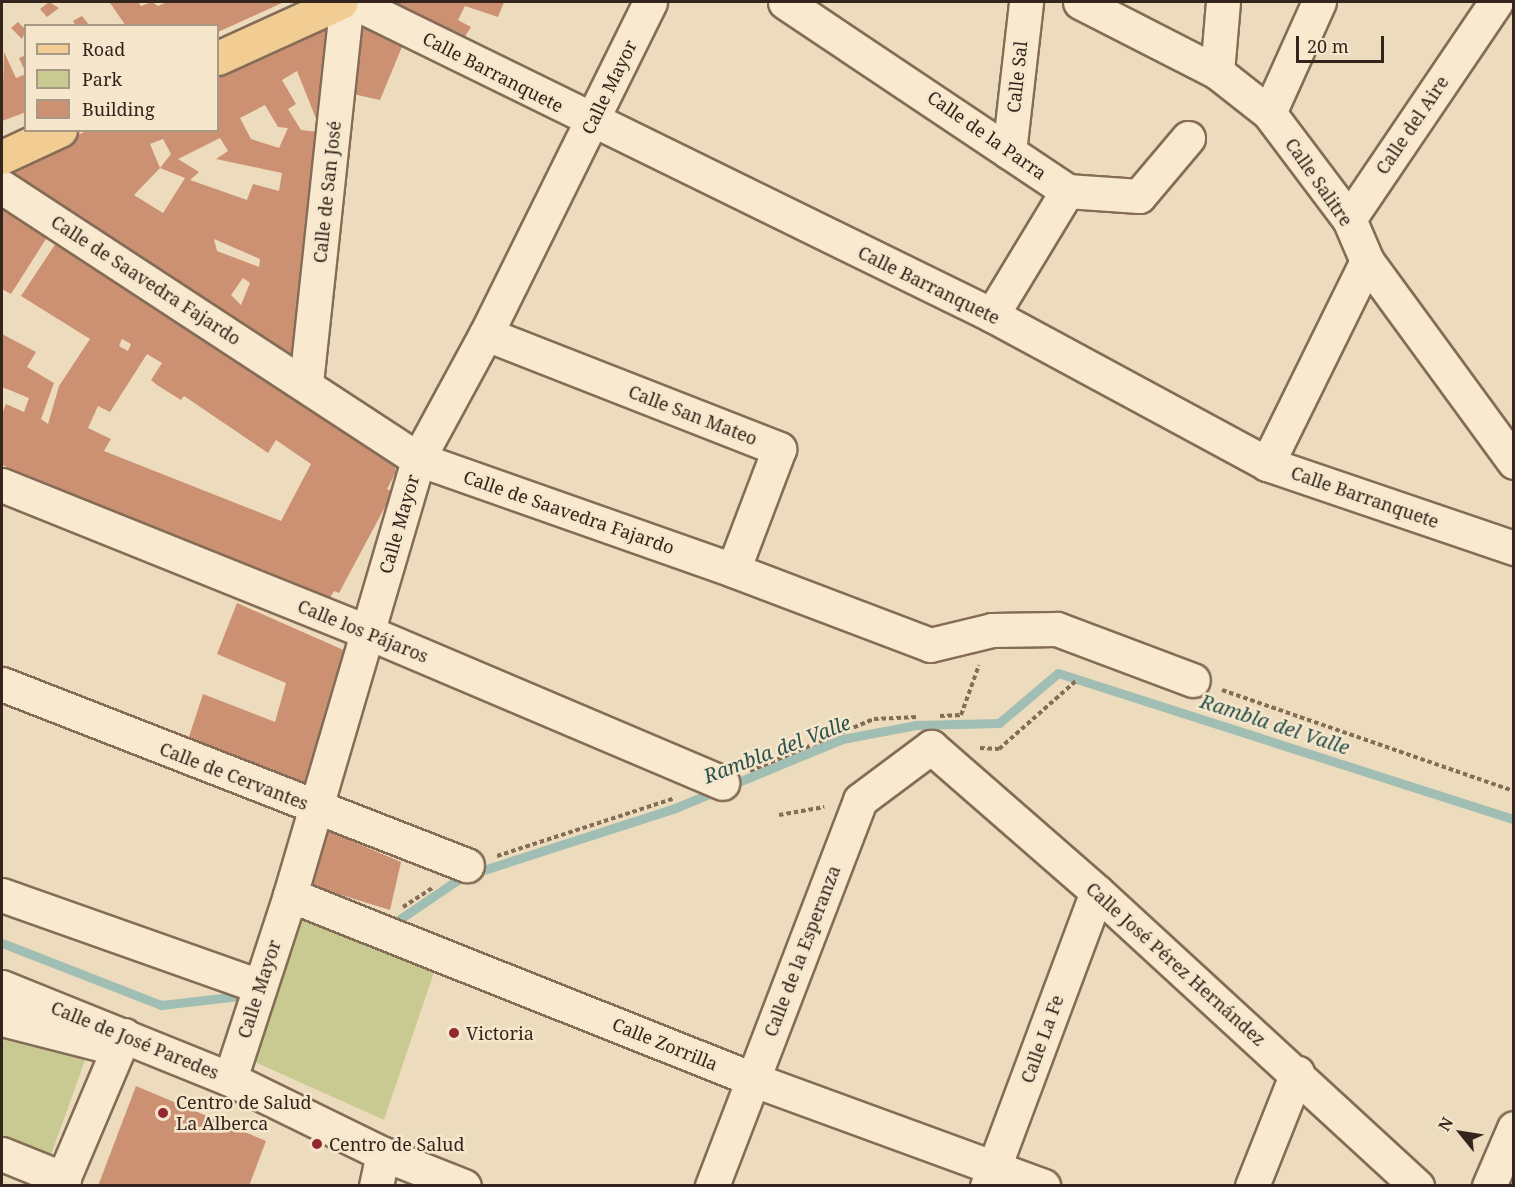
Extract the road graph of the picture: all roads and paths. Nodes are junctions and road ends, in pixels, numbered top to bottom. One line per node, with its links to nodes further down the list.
1 (341, 2): 11 (main road)
2 (347, 2): 25 (street, Calle de San José)
3 (353, 2): 14 (street, Calle Barranquete)
4 (650, 2): 14 (street, Calle Mayor)
5 (785, 2): 17 (street, Calle de la Parra)
6 (1026, 2): 17 (street, Calle Sal)
7 (1080, 2): 12 (street, Calle Salitre)
8 (1223, 2): 12 (street)
9 (1319, 2): 13 (street)
10 (1496, 2): 21 (street, Calle del Aire)
11 (219, 58)
12 (1216, 72): 13 (street, Calle Salitre)
13 (1269, 113): 21 (street, Calle Salitre)
14 (592, 122): 23 (street, Calle Barranquete); 24 (street, Calle Mayor)
15 (56, 132): 18 (main road)
16 (1188, 138): 20 (street)
17 (1009, 152): 20 (street, Calle de la Parra)
18 (2, 157)
19 (2, 187): 25 (street, Calle de Saavedra Fajardo)
20 (1067, 190): 23 (street)
21 (1349, 219): 22 (street, Calle Salitre)
22 (1367, 261): 27 (street, Calle Salitre); 28 (street)
23 (992, 315): 28 (street, Calle Barranquete)
24 (486, 334): 26 (street, Calle Mayor); 31 (street, Calle San Mateo)
25 (306, 383): 26 (street, Calle de Saavedra Fajardo)
26 (418, 459): 31 (street, Calle de Saavedra Fajardo); 32 (street, Calle Mayor)
27 (1514, 462)
28 (1267, 464): 30 (street, Calle Barranquete)
29 (2, 485): 32 (street, Calle los Pájaros)
30 (1514, 548)
31 (733, 570): 34 (street, Calle de Saavedra Fajardo)
32 (367, 632): 37 (street, Calle los Pájaros); 40 (street, Calle Mayor)
33 (1077, 680): 36 (path)
34 (1192, 680): 38 (path)
35 (2, 684): 40 (street, Calle de Cervantes)
36 (931, 747): 39 (street); 43 (street, Calle José Pérez Hernández)
37 (722, 783)
38 (1514, 791)
39 (860, 800): 41 (path); 52 (street, Calle de la Esperanza)
40 (315, 807): 42 (street, Calle de Cervantes); 45 (street, Calle Mayor)
41 (779, 815)
42 (466, 865)
43 (1097, 892): 50 (street, Calle José Pérez Hernández); 56 (street, Calle La Fe)
44 (2, 895): 46 (street)
45 (290, 895): 46 (street, Calle Mayor); 52 (street, Calle Zorrilla)
46 (259, 986): 51 (street, Calle Mayor)
47 (2, 987): 49 (street, Calle de José Paredes)
48 (3, 1024): 49 (street)
49 (121, 1042): 51 (street, Calle de José Paredes); 57 (street)
50 (1297, 1073): 61 (street); 62 (street, Calle José Pérez Hernández)
51 (230, 1079): 55 (street, Calle de José Paredes)
52 (754, 1080): 56 (street, Calle Zorrilla); 59 (street, Calle de la Esperanza)
53 (1514, 1128): 63 (street)
54 (2, 1154): 57 (street)
55 (380, 1170): 58 (street, Calle de José Paredes)
56 (991, 1176): 60 (street, Calle Zorrilla)
57 (62, 1182)
58 (464, 1185)
59 (712, 1185)
60 (1042, 1185)
61 (1252, 1185)
62 (1417, 1185)
63 (1489, 1185)

